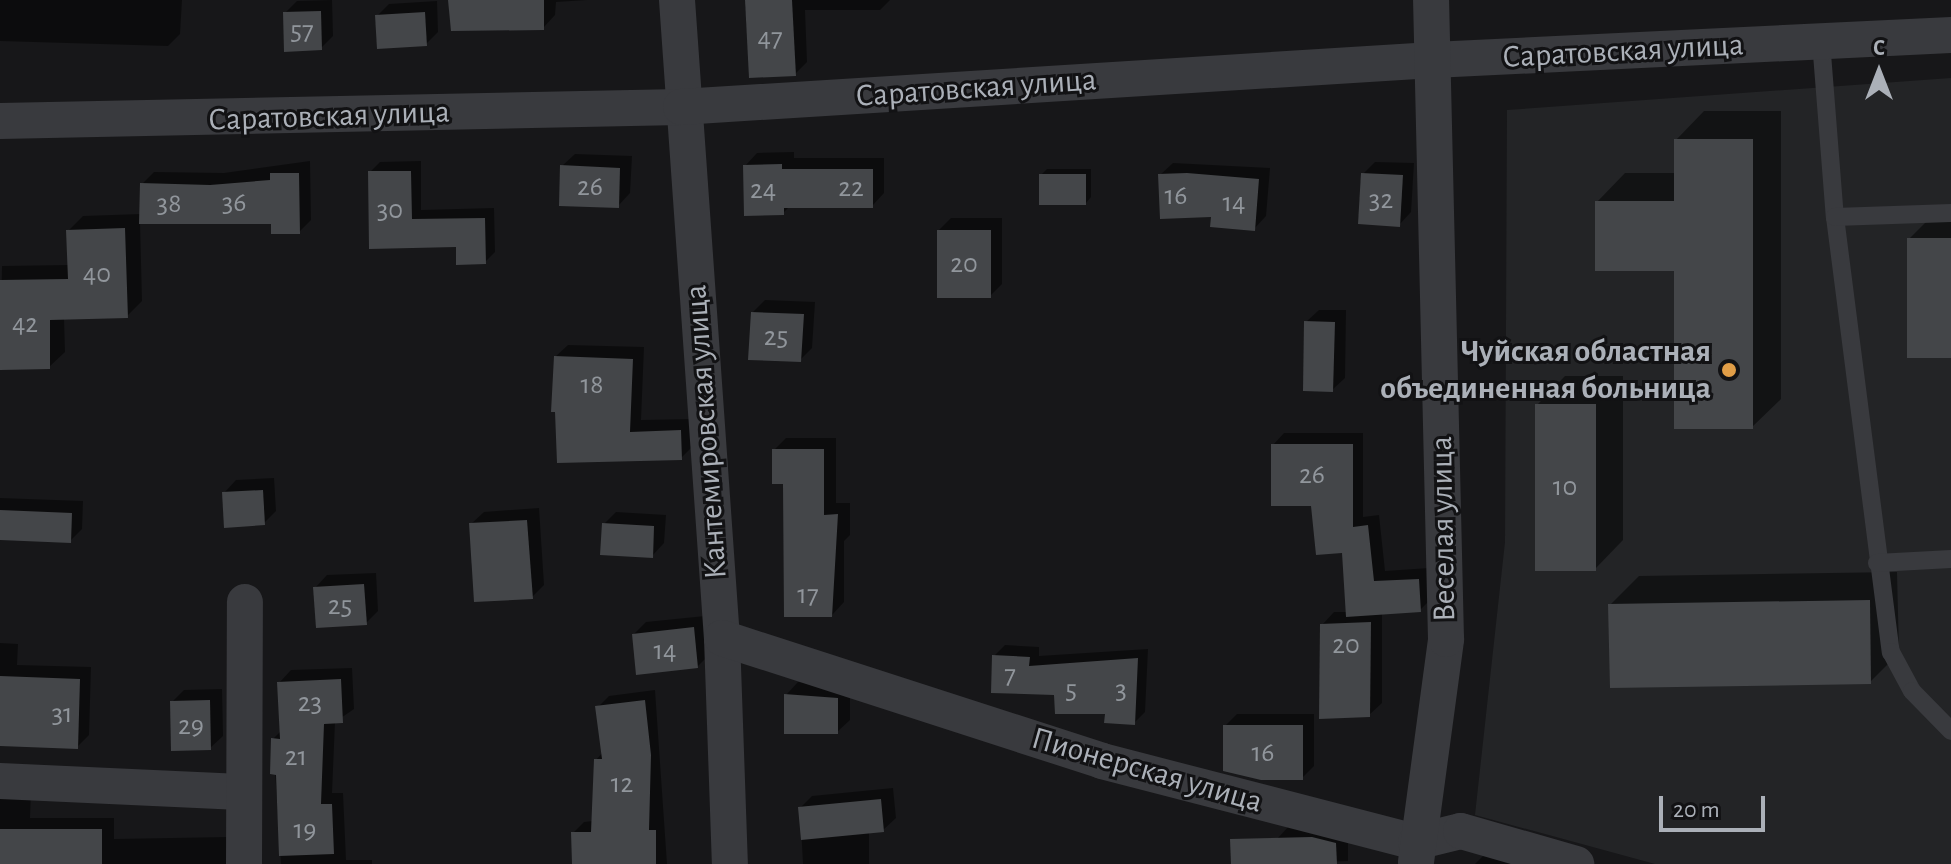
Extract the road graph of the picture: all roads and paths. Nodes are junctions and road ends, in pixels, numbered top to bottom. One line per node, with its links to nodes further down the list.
1 (677, 0): 6 (street, Кантемировская улица)
2 (1431, 0): 5 (street, Веселая улица)
3 (1951, 35): 4 (street, Саратовская улица)
4 (1821, 41): 5 (street, Саратовская улица); 9 (lane)
5 (1433, 60): 6 (street, Саратовская улица); 17 (street, Веселая улица)
6 (681, 107): 7 (street, Саратовская улица); 13 (street, Кантемировская улица)
7 (0, 121)
8 (1951, 213): 9 (lane)
9 (1835, 217): 11 (lane)
10 (1951, 559): 11 (lane)
11 (1877, 563): 14 (lane)
12 (245, 602): 16 (street)
13 (722, 638): 17 (street, Пионерская улица); 19 (street, Кантемировская улица)
14 (1951, 731)
15 (0, 781): 16 (street)
16 (241, 792): 18 (street)
17 (1416, 853): 20 (street, Пионерская улица)
18 (244, 864)
19 (730, 864)
20 (1576, 864)

